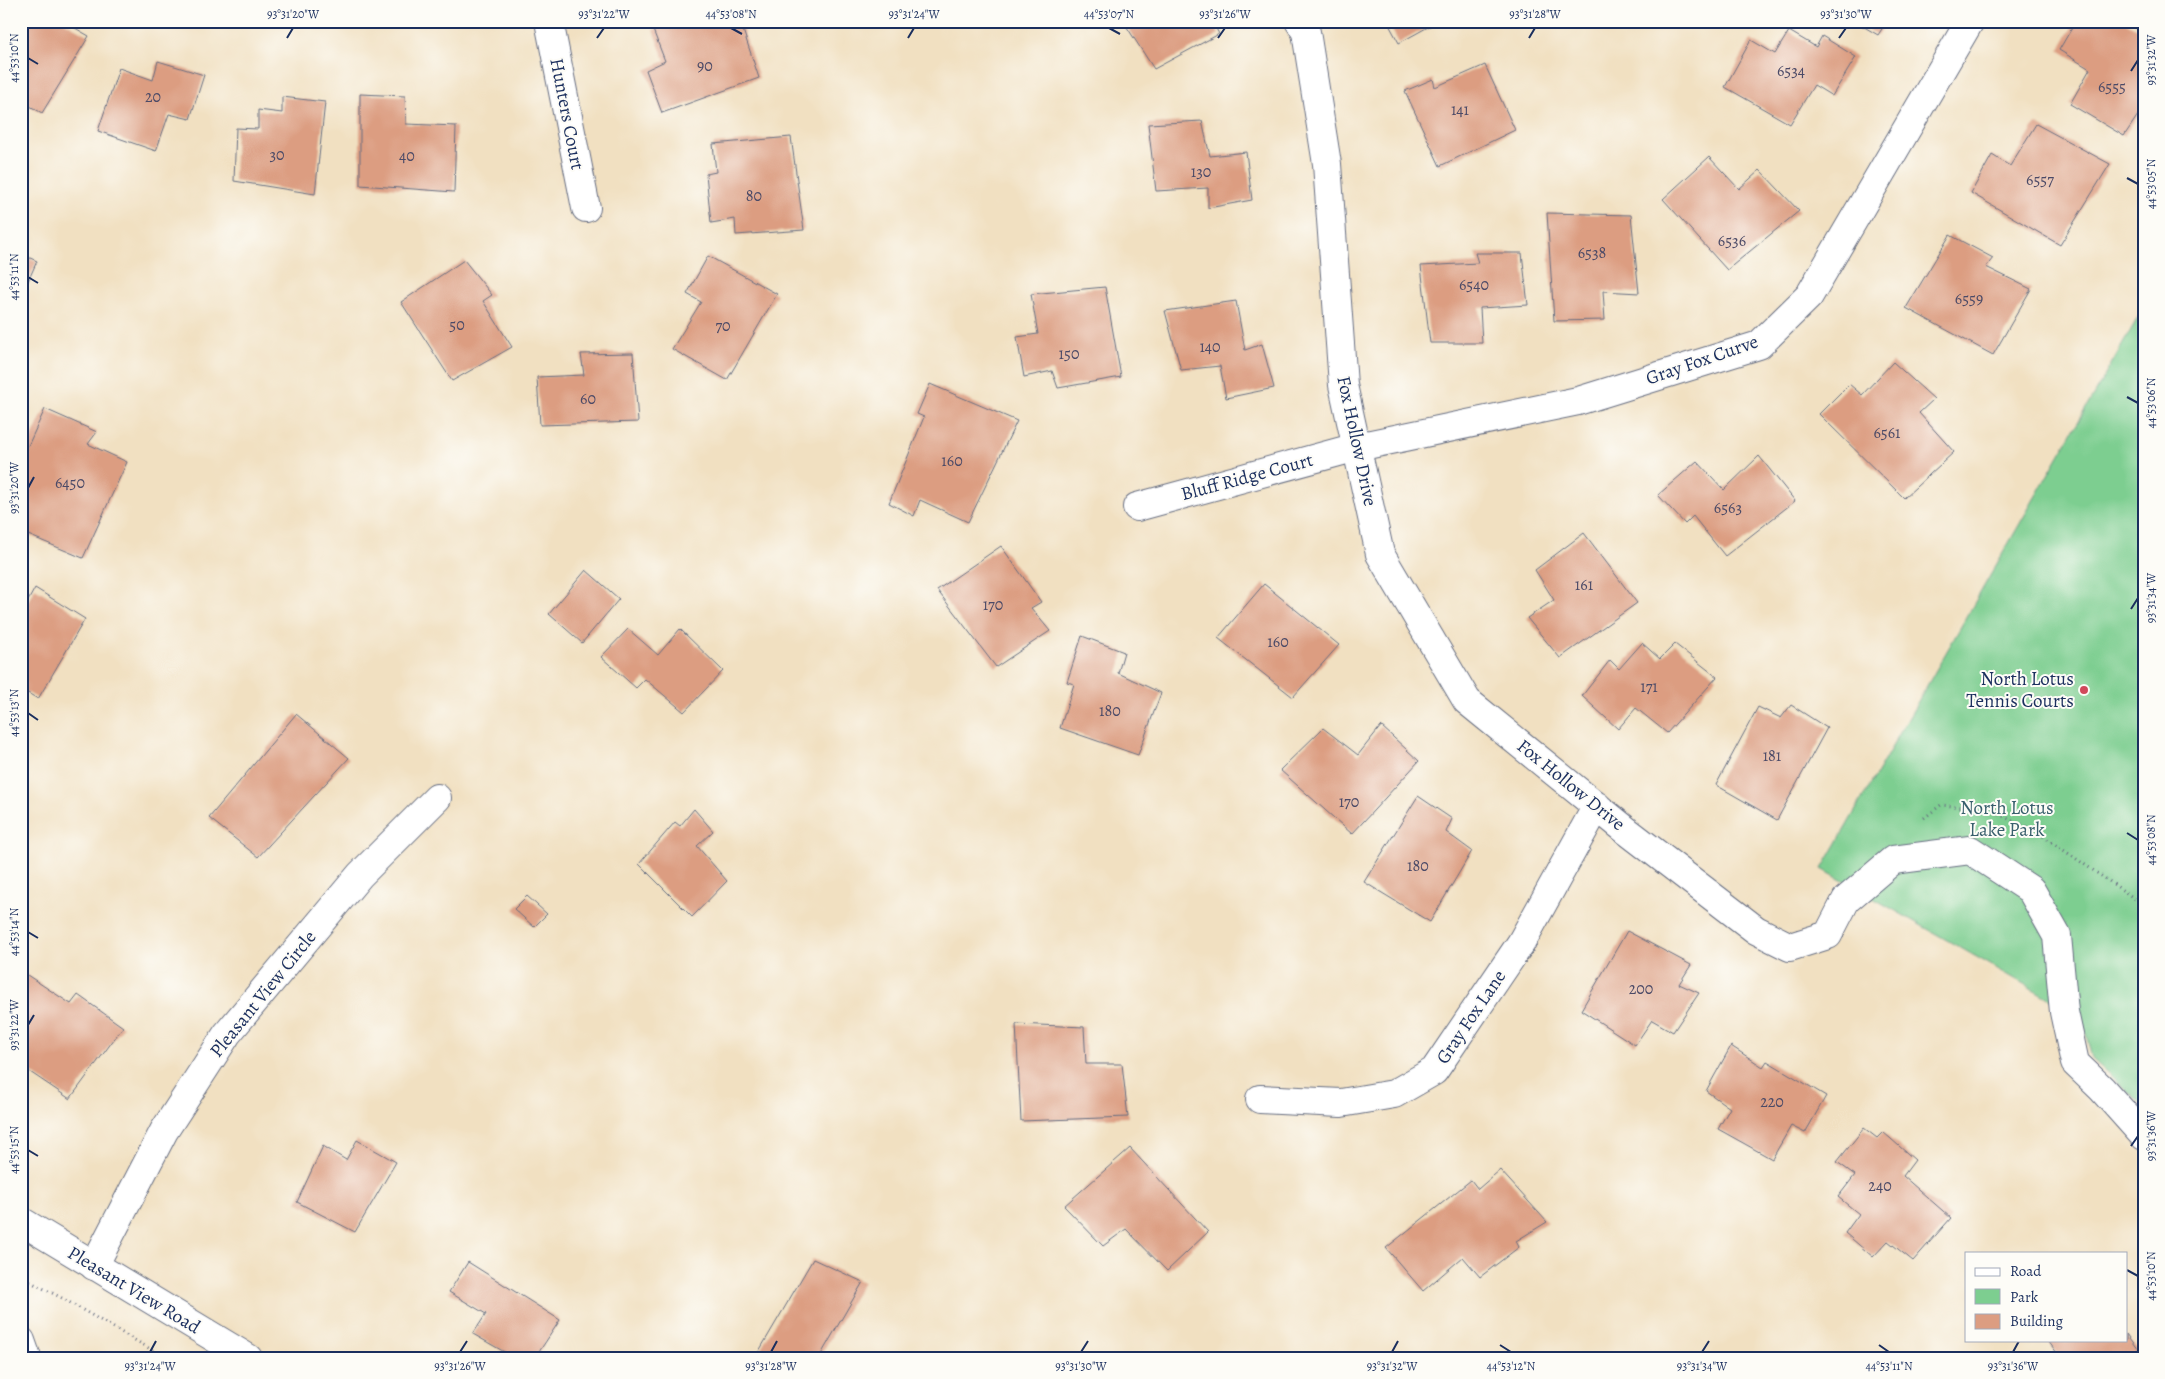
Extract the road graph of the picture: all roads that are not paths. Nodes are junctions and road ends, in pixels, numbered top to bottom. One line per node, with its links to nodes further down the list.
1 (549, 21): 4 (street, Hunters Court)
2 (1299, 21): 5 (street, Fox Hollow Drive)
3 (1970, 21): 5 (street, Gray Fox Curve)
4 (586, 208)
5 (1357, 446): 6 (street, Bluff Ridge Court); 8 (street, Fox Hollow Drive)
6 (1137, 507)
7 (437, 798): 12 (street, Pleasant View Circle)
8 (1597, 806): 9 (street, Gray Fox Lane); 10 (street, Fox Hollow Drive)
9 (1260, 1098)
10 (2144, 1136)
11 (21, 1221): 12 (street, Pleasant View Road)
12 (94, 1266): 15 (street, Pleasant View Road)
13 (21, 1341): 14 (street)
14 (27, 1358)
15 (248, 1358)

